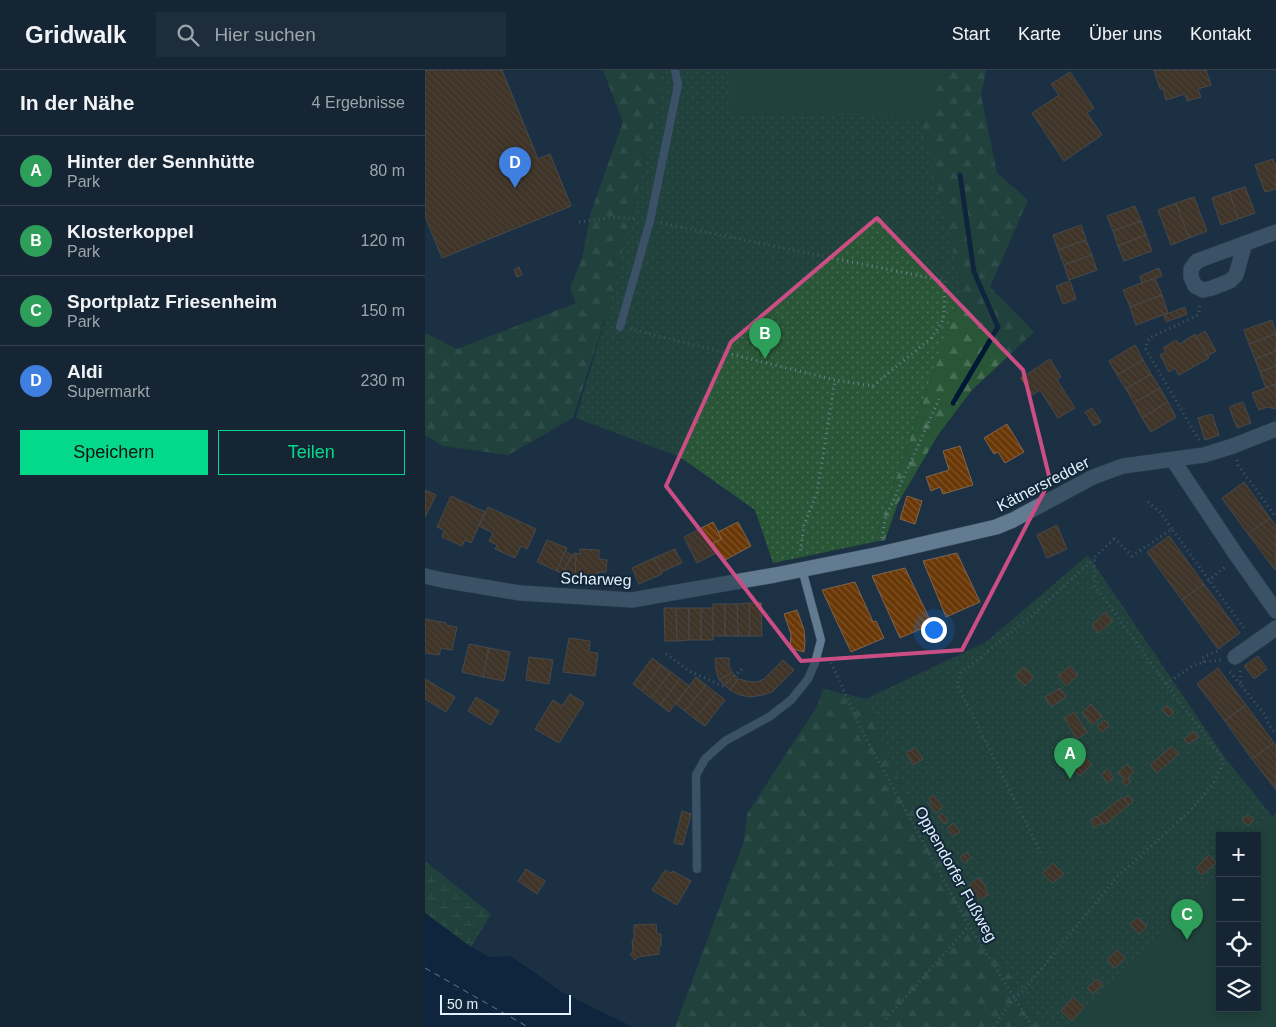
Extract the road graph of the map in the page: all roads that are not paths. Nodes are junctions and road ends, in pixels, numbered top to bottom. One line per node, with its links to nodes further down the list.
1 (675, 70): 4 (lane)
2 (1276, 232): 3 (street)
3 (1245, 243): 3 (street)
4 (620, 326)
5 (1276, 429): 6 (street, Kätnersredder)
6 (1173, 460): 7 (street, Kätnersredder); 10 (street)
7 (802, 569): 9 (street, Kätnersredder); 13 (lane)
8 (425, 576): 9 (street, Scharweg)
9 (765, 576)
10 (1276, 610)
11 (1276, 628): 12 (street)
12 (1235, 657)
13 (697, 869)

